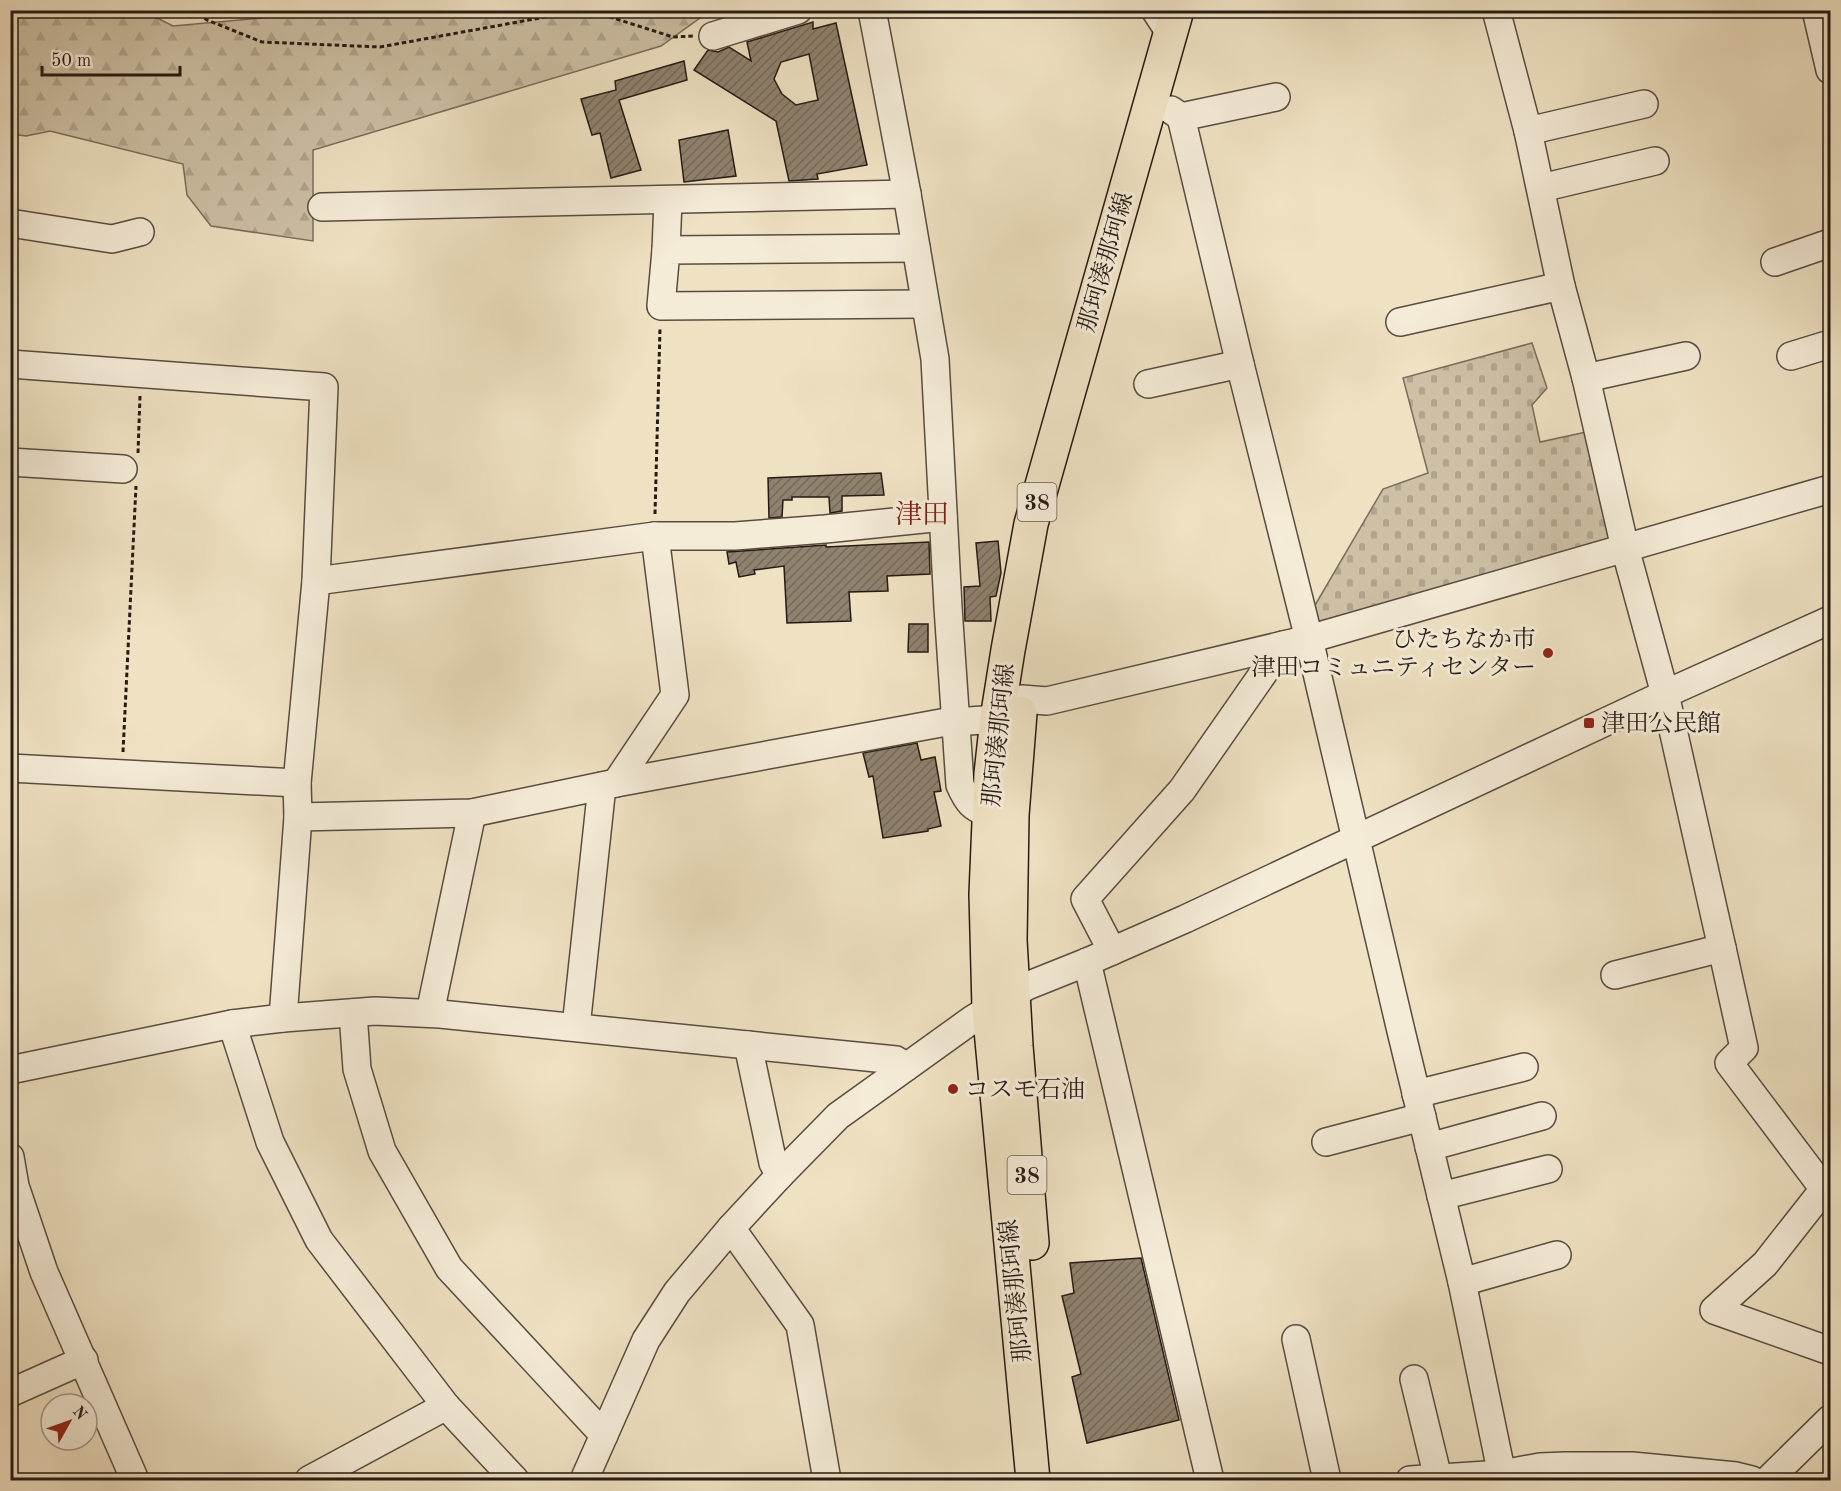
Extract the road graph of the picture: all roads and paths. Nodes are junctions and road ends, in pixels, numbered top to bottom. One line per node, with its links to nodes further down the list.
1 (192, 10): 8 (path)
2 (798, 10): 8 (street)
3 (872, 10): 16 (street)
4 (1199, 10): 12 (main road, 那珂湊那珂線 / 38)
5 (1496, 10): 13 (street)
6 (1816, 10): 9 (street)
7 (1167, 18): 47 (main road, 那珂湊那珂線 / 38)
8 (713, 36)
9 (1830, 64)
10 (1276, 97): 12 (street)
11 (1644, 104): 13 (street)
12 (1176, 113): 33 (street); 47 (main road, 那珂湊那珂線 / 38)
13 (1528, 131): 15 (street)
14 (1655, 161): 15 (street)
15 (1541, 188): 25 (street)
16 (907, 195): 17 (street); 22 (street)
17 (668, 200): 18 (street); 23 (street)
18 (322, 207)
19 (10, 223): 20 (street)
20 (140, 232)
21 (1830, 243): 24 (street)
22 (916, 248): 23 (street); 26 (street)
23 (666, 250): 27 (street)
24 (1775, 262)
25 (1561, 286): 28 (street); 35 (street)
26 (925, 304): 27 (street); 40 (street)
27 (661, 306): 41 (path)
28 (1400, 322)
29 (1830, 344): 31 (street)
30 (1686, 356): 35 (street)
31 (1791, 356)
32 (10, 364): 34 (street)
33 (1240, 364): 36 (street); 45 (street)
34 (141, 374): 38 (path); 43 (street)
35 (1586, 378): 42 (street)
36 (1148, 384)
37 (10, 462): 38 (street)
38 (132, 468): 50 (path)
39 (1830, 489): 42 (street)
40 (943, 517): 41 (street); 48 (street)
41 (655, 536): 43 (street); 52 (street)
42 (1625, 548): 45 (street); 46 (street)
43 (316, 581): 51 (street)
44 (1830, 620): 46 (street)
45 (1296, 642): 47 (street); 56 (street); 58 (street)
46 (1665, 694): 56 (street); 57 (street)
47 (1009, 709): 48 (street); 54 (main road, 那珂湊那珂線 / 38); 61 (main road, 那珂湊那珂線 / 38)
48 (955, 722): 52 (street); 54 (street)
49 (10, 768): 50 (street)
50 (122, 774): 51 (street)
51 (297, 783): 55 (street)
52 (609, 785): 53 (street); 66 (street)
53 (472, 813): 55 (street); 63 (street)
54 (989, 814): 61 (main road, 那珂湊那珂線 / 38)
55 (298, 816): 64 (street)
56 (1356, 837): 58 (street); 71 (street)
57 (1722, 948): 60 (street); 83 (street)
58 (1112, 951): 59 (street)
59 (1087, 962): 61 (street); 99 (street)
60 (1615, 975)
61 (1001, 1001): 68 (street); 97 (main road, 那珂湊那珂線 / 38); 98 (main road, 那珂湊那珂線 / 38)
62 (353, 1013): 63 (street); 64 (street); 89 (street)
63 (430, 1013): 66 (street)
64 (283, 1018): 65 (street)
65 (232, 1024): 70 (street); 87 (street)
66 (576, 1027): 67 (street)
67 (748, 1045): 68 (street); 77 (street)
68 (906, 1067): 77 (street)
69 (1524, 1067): 71 (street)
70 (10, 1070)
71 (1419, 1106): 73 (street); 74 (street)
72 (1542, 1116): 74 (street)
73 (1326, 1143)
74 (1429, 1147): 78 (street)
75 (10, 1157): 84 (street)
76 (1548, 1169): 78 (street)
77 (780, 1174): 79 (street)
78 (1441, 1196): 81 (street)
79 (731, 1228): 89 (street); 96 (street)
80 (1557, 1255): 81 (street)
81 (1462, 1282): 90 (street)
82 (1296, 1339): 100 (street)
83 (1830, 1350)
84 (84, 1360): 86 (street); 92 (street)
85 (1414, 1379): 91 (street)
86 (10, 1393)
87 (446, 1406): 93 (street); 94 (street)
88 (1830, 1419): 103 (street)
89 (604, 1435): 95 (street)
90 (1503, 1477): 91 (street); 102 (street)
91 (1438, 1478): 101 (street)
92 (135, 1480)
93 (309, 1480)
94 (515, 1480)
95 (584, 1480)
96 (827, 1480)
97 (1032, 1480)
98 (1052, 1480)
99 (1210, 1480)
100 (1327, 1480)
101 (1410, 1480)
102 (1752, 1480)
103 (1768, 1480)

